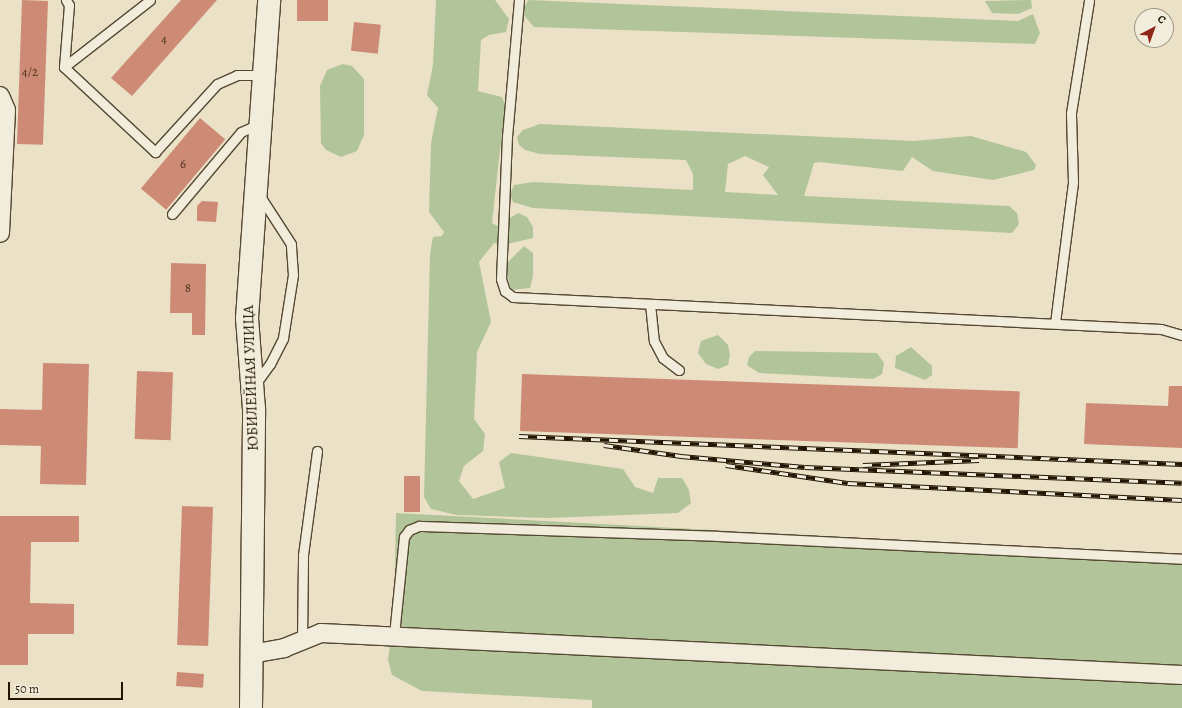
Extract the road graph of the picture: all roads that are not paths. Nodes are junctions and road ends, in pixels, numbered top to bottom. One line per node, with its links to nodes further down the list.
1 (66, 0): 6 (lane)
2 (150, 0): 6 (lane)
3 (269, 0): 7 (street, ЮБИЛЕЙНАЯ УЛИЦА)
4 (519, 0): 13 (lane)
5 (1089, 0): 14 (lane)
6 (64, 67): 7 (lane)
7 (266, 75): 9 (street, ЮБИЛЕЙНАЯ УЛИЦА)
8 (0, 96): 12 (street)
9 (262, 122): 10 (street, ЮБИЛЕЙНАЯ УЛИЦА); 11 (lane)
10 (257, 192): 17 (street, ЮБИЛЕЙНАЯ УЛИЦА); 17 (lane)
11 (172, 214)
12 (0, 232)
13 (650, 304): 14 (lane); 16 (lane)
14 (1055, 323): 15 (lane)
15 (1182, 336)
16 (679, 370)
17 (252, 387): 22 (street, ЮБИЛЕЙНАЯ УЛИЦА)
18 (317, 451): 21 (lane)
19 (1182, 559): 20 (lane)
20 (394, 635): 21 (street); 23 (street)
21 (302, 641): 22 (street)
22 (251, 654): 24 (street, ЮБИЛЕЙНАЯ УЛИЦА)
23 (1182, 675)
24 (251, 708)

